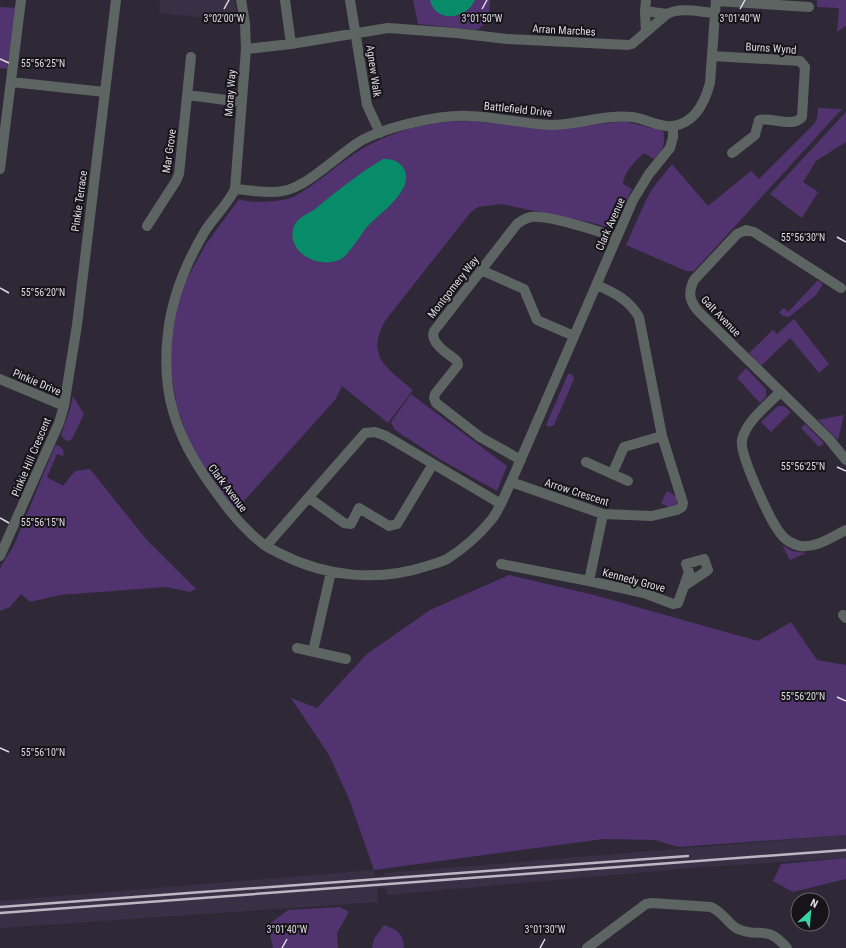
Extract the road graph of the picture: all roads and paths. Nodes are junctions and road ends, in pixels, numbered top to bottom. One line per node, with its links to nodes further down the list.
1 (21, 0): 18 (street)
2 (116, 0): 19 (street, Pinkie Terrace)
3 (240, 0): 15 (street, Moray Way)
4 (284, 0): 14 (street)
5 (350, 0): 13 (street, Agnew Walk)
6 (646, 0): 9 (street)
7 (716, 1): 8 (street); 10 (street)
8 (809, 7)
9 (645, 11): 11 (street); 12 (street)
10 (715, 13): 11 (street); 16 (street)
11 (667, 14): 12 (street, Arran Marches)
12 (646, 32): 13 (street, Arran Marches)
13 (356, 33): 14 (street, Arran Marches); 23 (street, Agnew Walk)
14 (291, 44): 15 (street, Arran Marches)
15 (246, 49): 21 (street, Moray Way)
16 (712, 56): 22 (street); 24 (street, Burns Wynd)
17 (191, 57): 20 (street, Mar Grove)
18 (11, 82): 19 (street); 25 (street)
19 (105, 92): 35 (street, Pinkie Terrace)
20 (188, 95): 21 (street); 27 (street, Mar Grove)
21 (241, 102): 26 (street, Moray Way)
22 (673, 126): 23 (street, Battlefield Drive); 28 (street, Clark Avenue)
23 (380, 133): 26 (street, Battlefield Drive)
24 (732, 153)
25 (0, 169)
26 (235, 189): 49 (street, Clark Avenue)
27 (148, 226)
28 (616, 238): 29 (street, Montgomery Way); 30 (street, Clark Avenue)
29 (481, 270): 32 (street); 37 (street, Montgomery Way)
30 (597, 285): 32 (street, Clark Avenue); 36 (street, Arrow Crescent)
31 (844, 287): 34 (street, Galt Avenue)
32 (574, 336): 37 (street, Clark Avenue)
33 (0, 379): 35 (street, Pinkie Drive)
34 (780, 392): 38 (street, Galt Avenue); 47 (street)
35 (64, 406): 48 (street, Pinkie Hill Crescent)
36 (662, 436): 41 (street); 46 (street, Arrow Crescent)
37 (521, 460): 43 (street, Clark Avenue)
38 (846, 460)
39 (586, 462): 41 (street)
40 (432, 464): 44 (street); 44 (street); 45 (street)
41 (612, 474): 42 (street)
42 (628, 481)
43 (511, 482): 45 (street, Clark Avenue); 46 (street, Arrow Crescent)
44 (307, 499): 49 (street)
45 (501, 504): 52 (street, Clark Avenue)
46 (603, 514): 53 (street, Kennedy Grove)
47 (846, 530)
48 (4, 536): 50 (street, Pinkie Hill Crescent)
49 (266, 546): 52 (street, Clark Avenue)
50 (0, 556)
51 (501, 564): 53 (street, Kennedy Grove)
52 (331, 572): 56 (street)
53 (589, 581): 54 (street, Kennedy Grove)
54 (684, 586)
55 (297, 648): 56 (street)
56 (313, 651): 57 (street)
57 (346, 659)
58 (587, 948): 59 (street)
59 (787, 948)

